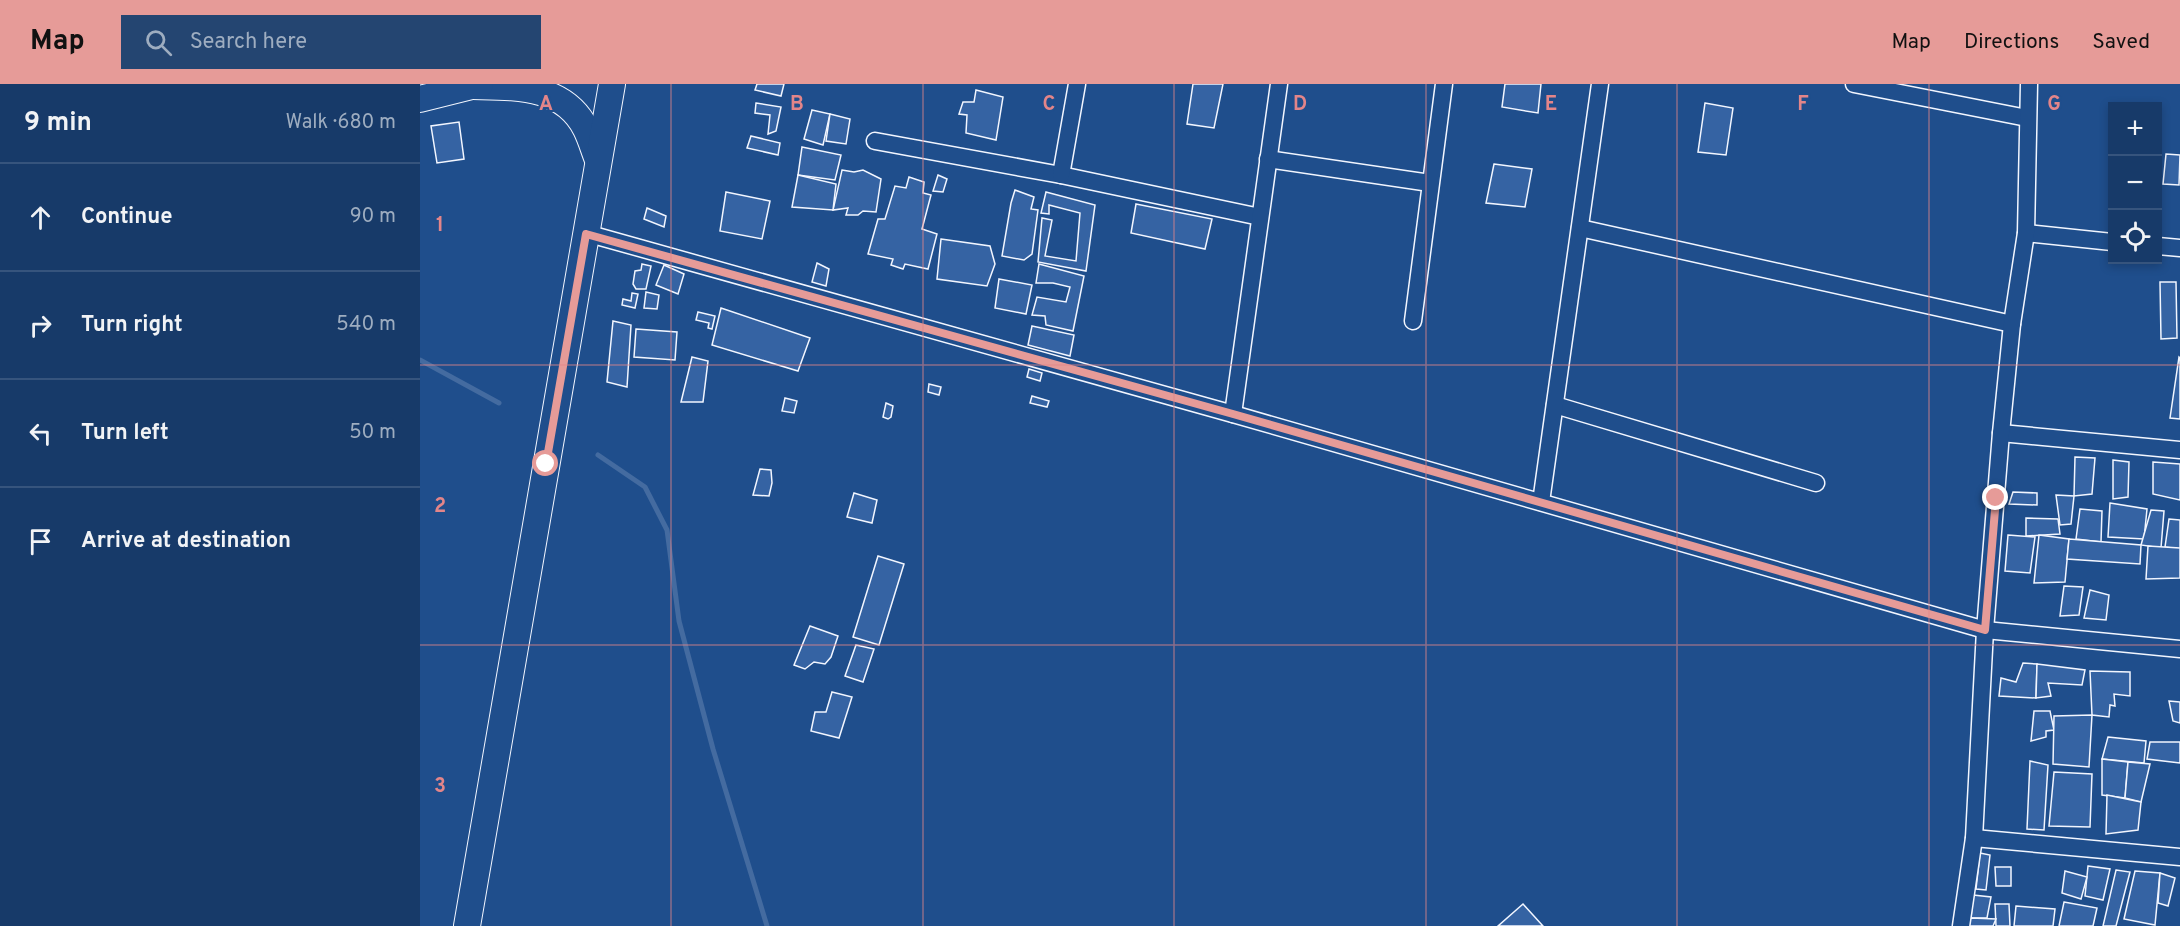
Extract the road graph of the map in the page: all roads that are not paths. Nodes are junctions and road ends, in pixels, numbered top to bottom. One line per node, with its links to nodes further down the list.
1 (612, 84): 13 (main road)
2 (1077, 84): 14 (street)
3 (1279, 84): 12 (street)
4 (1444, 84): 15 (street)
5 (1600, 84): 17 (street)
6 (1854, 84): 10 (street)
7 (2029, 84): 10 (street)
8 (477, 85): 9 (main road); 13 (main road)
9 (420, 99)
10 (2026, 118): 18 (street)
11 (875, 141): 14 (street)
12 (1268, 159): 15 (street); 16 (street)
13 (599, 162): 19 (main road)
14 (1061, 175): 16 (street)
15 (1430, 183): 23 (street)
16 (1260, 217): 26 (street)
17 (1580, 228): 24 (street); 25 (street)
18 (2026, 233): 20 (street); 24 (street)
19 (586, 234): 26 (street); 35 (main road)
20 (2108, 242)
21 (2162, 246): 22 (street)
22 (2180, 248)
23 (1413, 321)
24 (2012, 324): 27 (street)
25 (1555, 405): 29 (street); 30 (street)
26 (1233, 414): 30 (street)
27 (2001, 433): 28 (street); 31 (street)
28 (2180, 450)
29 (1816, 483)
30 (1542, 502): 31 (street)
31 (1985, 630): 32 (street); 33 (street)
32 (2180, 650)
33 (1974, 838): 34 (street); 36 (street)
34 (2180, 857)
35 (467, 926)
36 (1961, 926)

